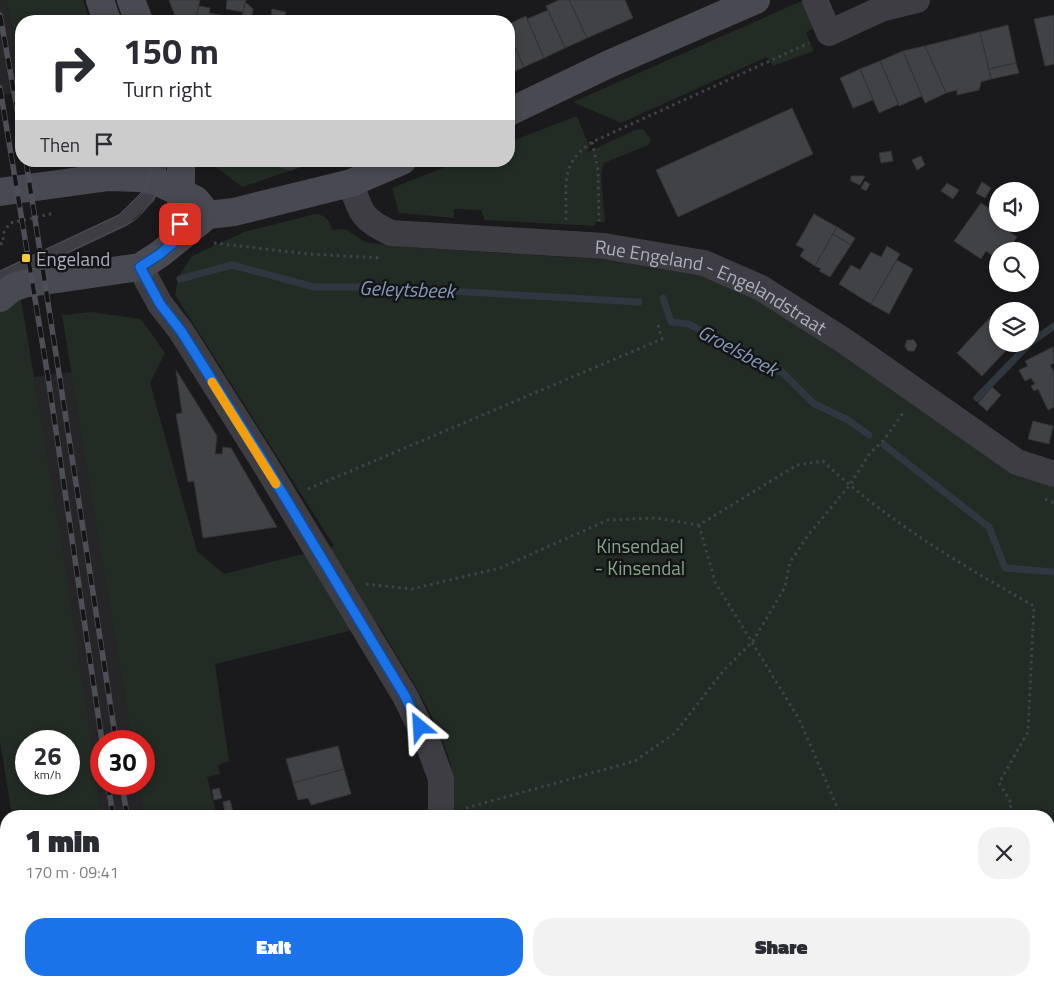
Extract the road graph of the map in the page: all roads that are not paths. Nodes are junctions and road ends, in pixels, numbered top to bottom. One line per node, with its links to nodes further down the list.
1 (100, 0): 6 (main road)
2 (131, 0): 7 (main road)
3 (756, 0): 8 (main road)
4 (815, 0): 5 (street)
5 (917, 0)
6 (106, 15)
7 (137, 15)
8 (515, 109)
9 (181, 167): 15 (main road)
10 (382, 167): 13 (main road)
11 (119, 169): 12 (main road); 14 (main road)
12 (158, 171): 15 (main road); 19 (lane)
13 (365, 172): 16 (main road); 20 (street, Rue Engeland - Engelandstraat)
14 (0, 192)
15 (183, 194): 16 (main road); 17 (main road)
16 (208, 215): 17 (main road)
17 (179, 238): 18 (main road)
18 (140, 267): 19 (main road); 21 (street)
19 (3, 288)
20 (1054, 474)
21 (441, 810)

